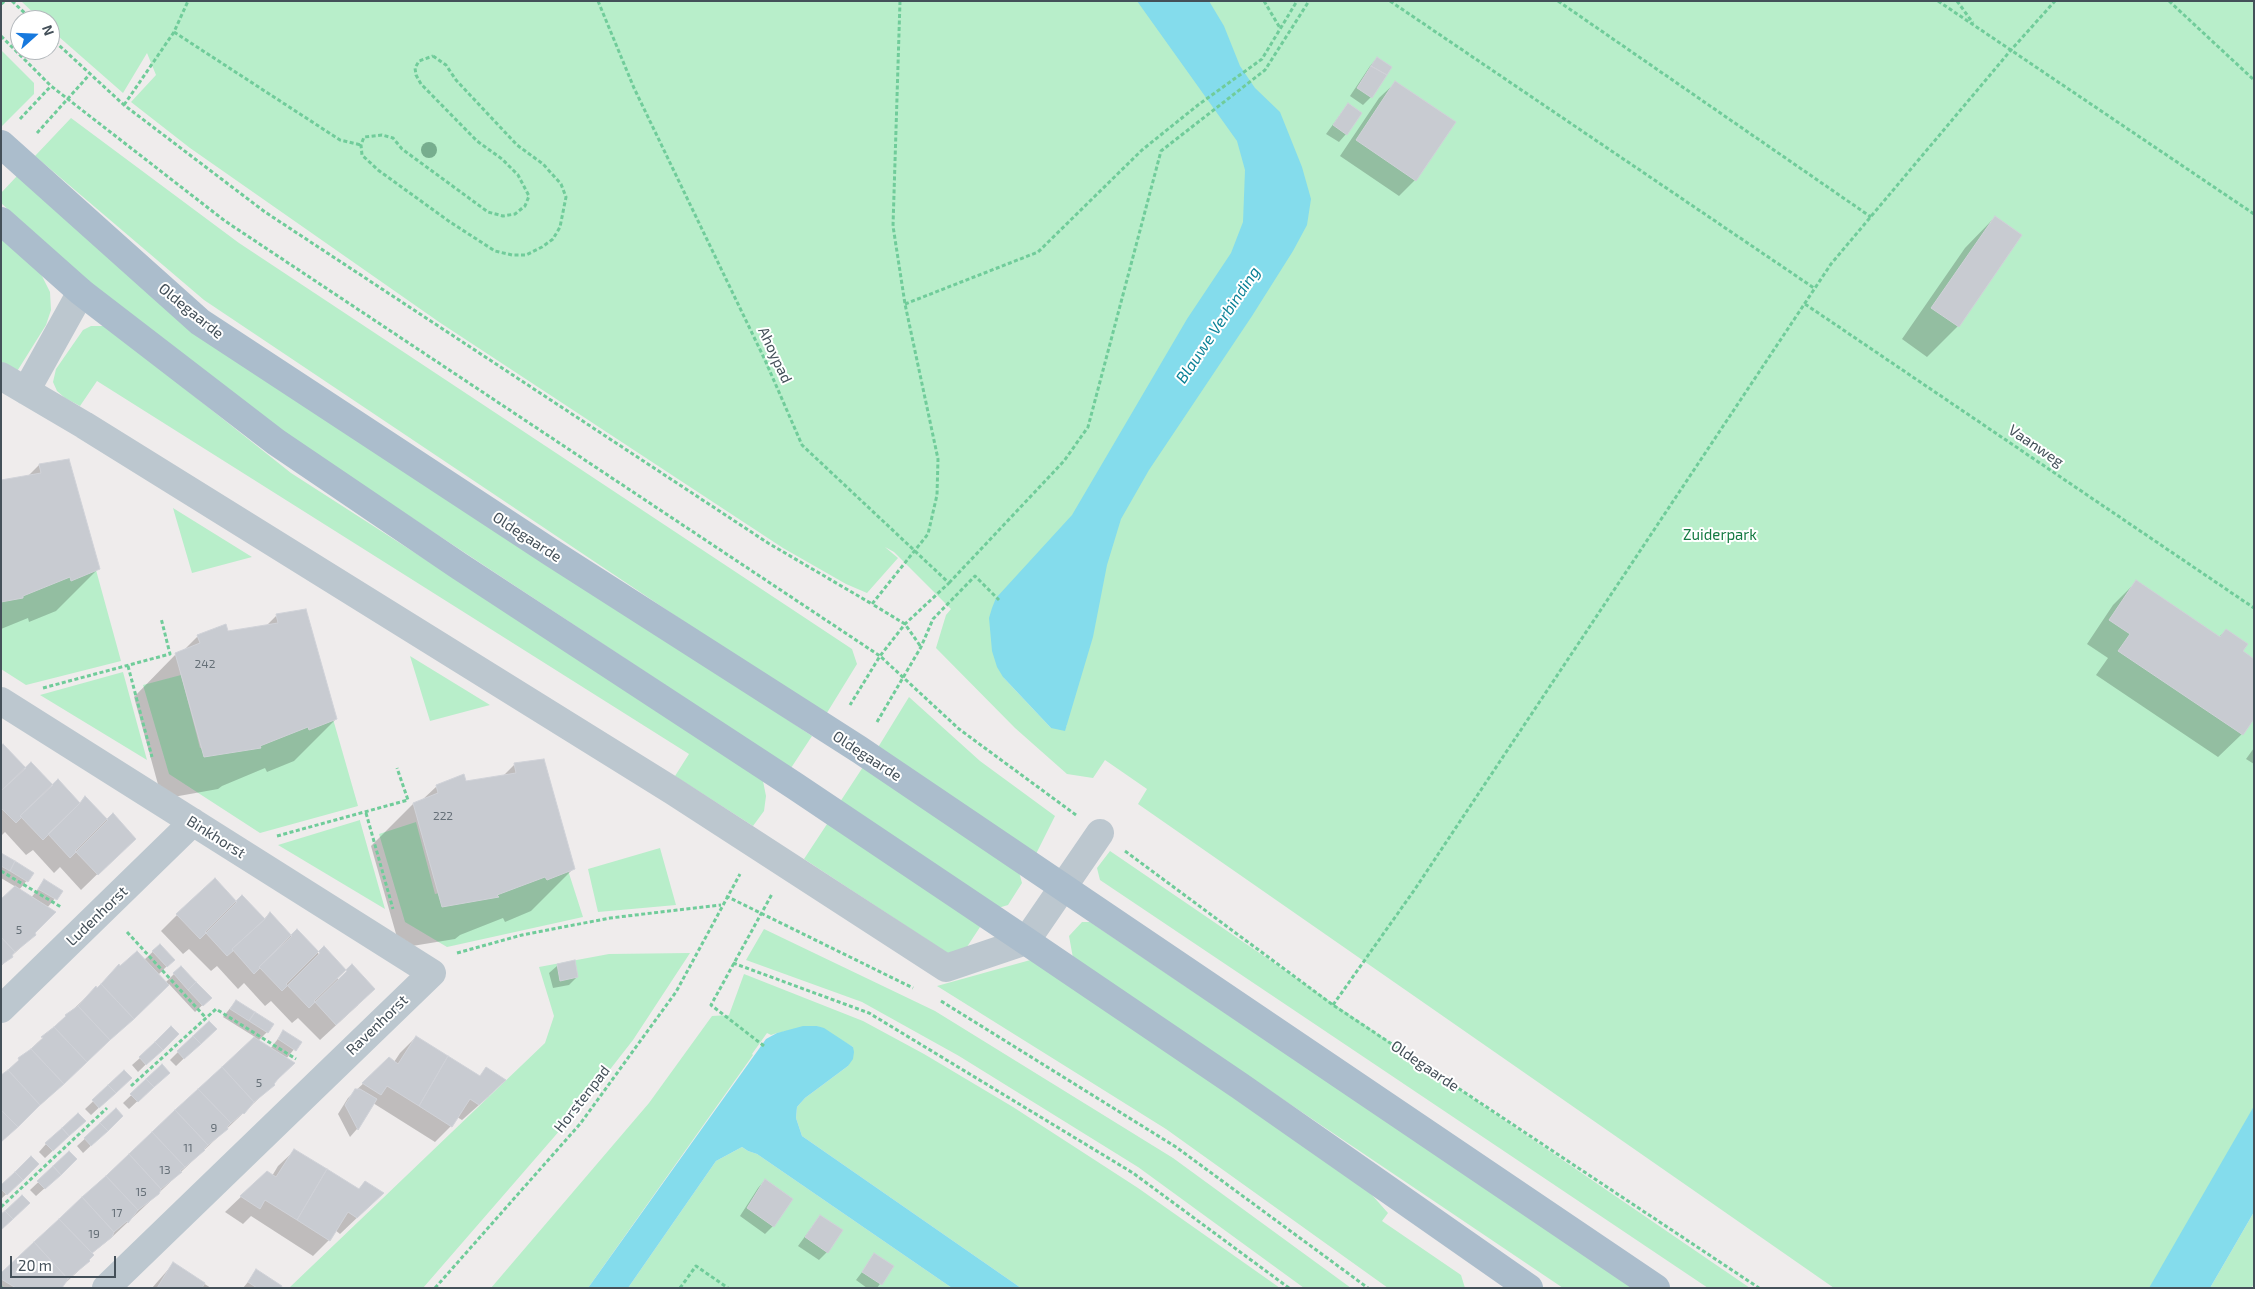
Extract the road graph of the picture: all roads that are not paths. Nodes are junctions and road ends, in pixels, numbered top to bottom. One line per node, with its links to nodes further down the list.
1 (10, 142): 9 (main road, Oldegaarde)
2 (1, 221): 3 (main road)
3 (81, 292): 5 (street); 10 (main road)
4 (1, 376): 5 (street)
5 (26, 390): 10 (street)
6 (1, 701): 7 (street, Binkhorst)
7 (193, 822): 11 (street, Binkhorst); 12 (street, Ludenhorst)
8 (1100, 832): 9 (street)
9 (1062, 887): 10 (street); 15 (main road, Oldegaarde)
10 (1026, 941): 14 (main road)
11 (432, 973): 13 (street, Ravenhorst)
12 (1, 1009)
13 (106, 1288)
14 (1529, 1288)
15 (1656, 1288)

